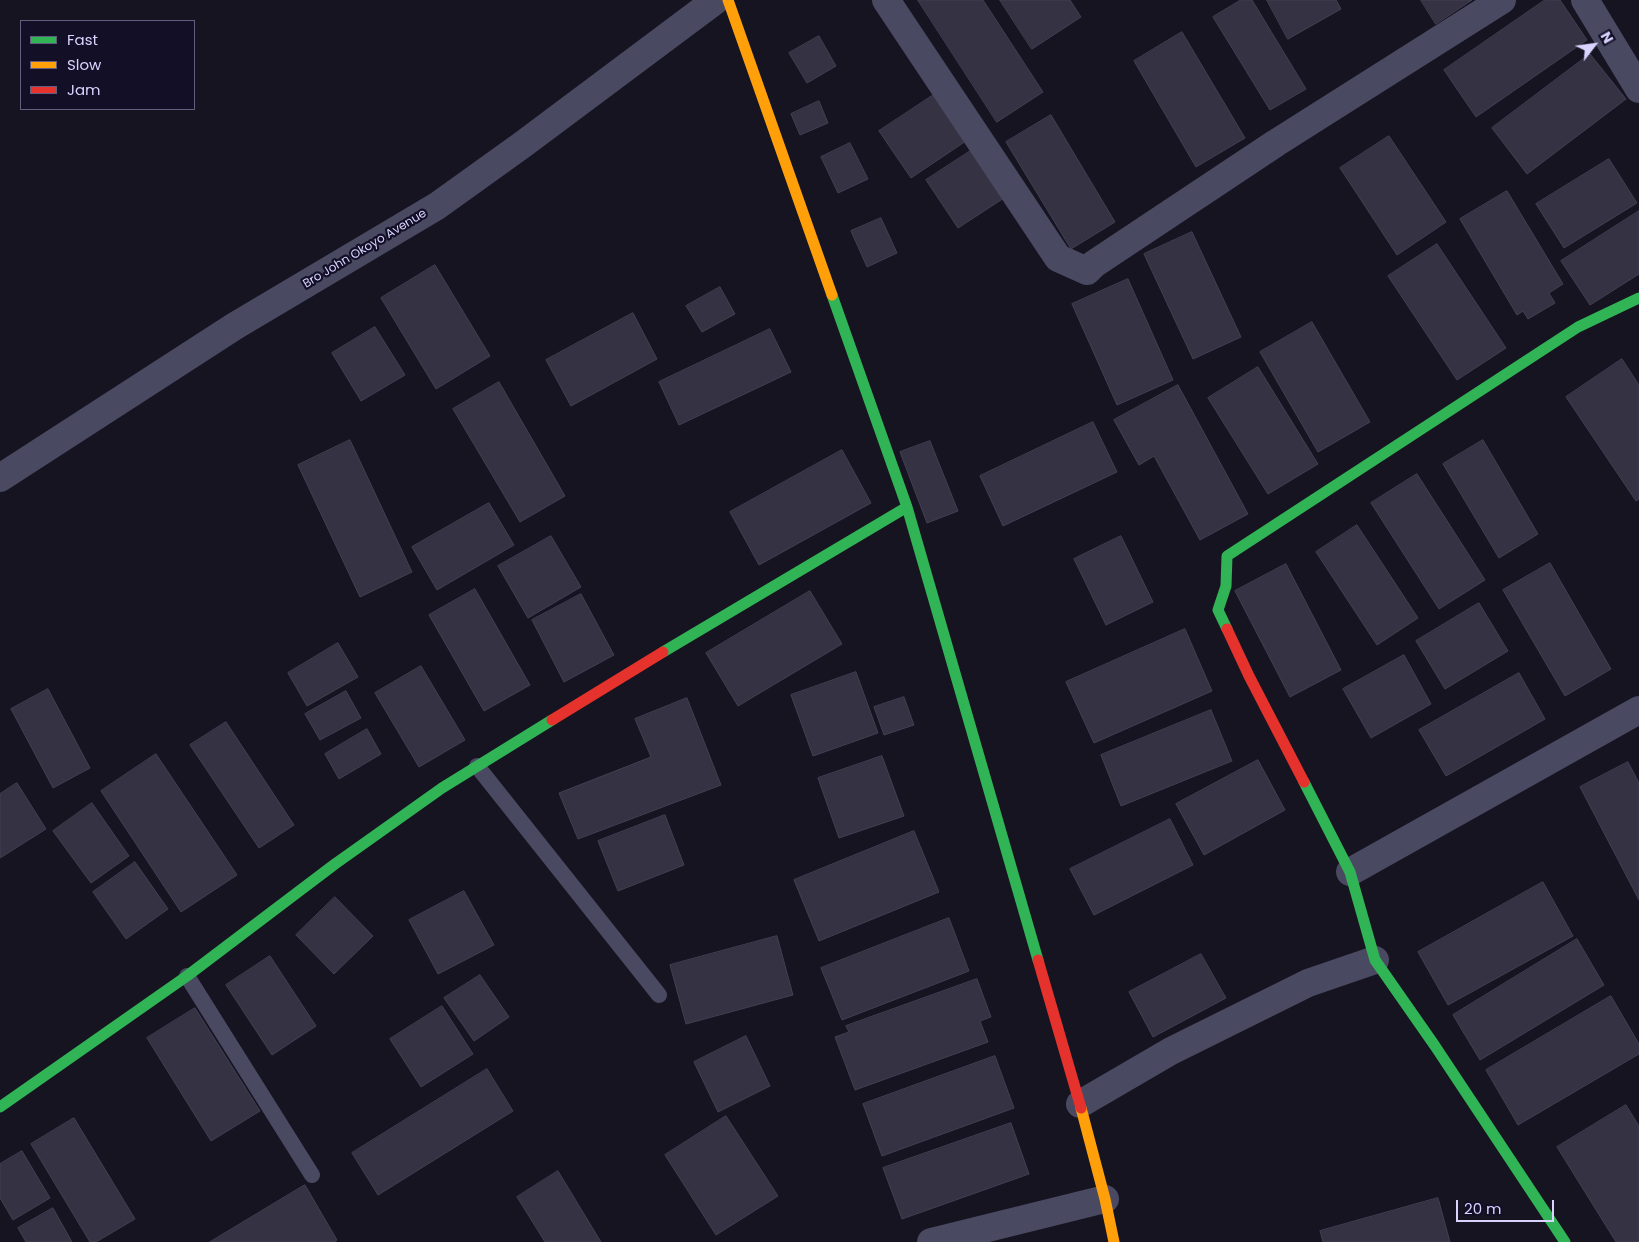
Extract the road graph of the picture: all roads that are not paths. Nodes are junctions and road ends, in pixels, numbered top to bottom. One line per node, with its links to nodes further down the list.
1 (716, 0): 8 (street, Bro John Okoyo Avenue)
2 (728, 0): 9 (street)
3 (886, 0): 4 (street)
4 (1502, 0)
5 (1585, 0): 6 (street)
6 (1639, 89)
7 (1639, 298): 12 (street)
8 (0, 478)
9 (907, 507): 11 (street); 16 (street)
10 (1639, 710): 12 (street)
11 (477, 766): 14 (street); 15 (lane)
12 (1350, 872): 13 (street)
13 (1375, 960): 16 (street); 22 (street)
14 (187, 976): 17 (street); 18 (lane)
15 (659, 995)
16 (1080, 1104): 19 (street)
17 (0, 1107)
18 (312, 1174)
19 (1105, 1199): 20 (street); 21 (street)
20 (931, 1242)
21 (1114, 1242)
22 (1565, 1242)

